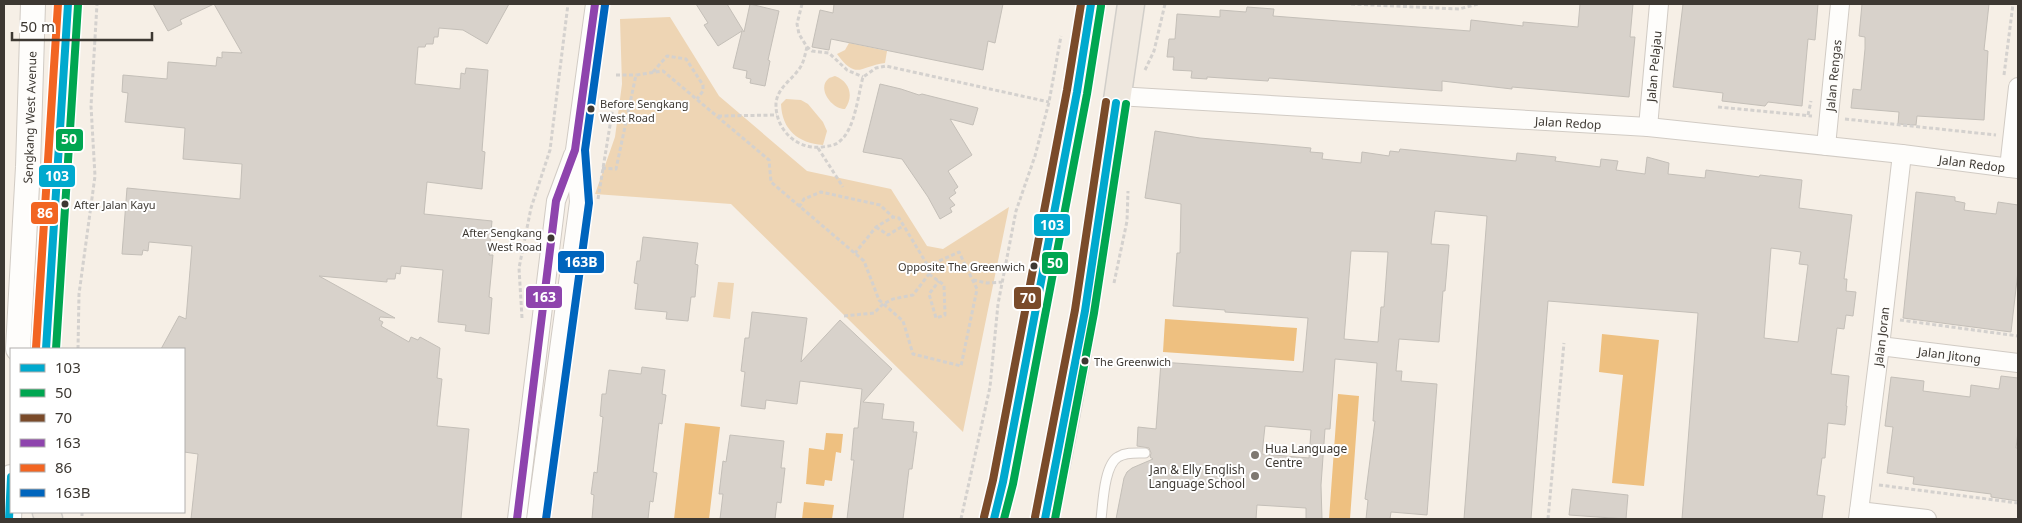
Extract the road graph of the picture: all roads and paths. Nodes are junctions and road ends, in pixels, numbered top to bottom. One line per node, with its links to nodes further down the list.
1 (33, 4): 57 (main road, Sengkang West Avenue)
2 (97, 4): 59 (path)
3 (595, 4): 34 (street)
4 (802, 4): 15 (path)
5 (1091, 4): 72 (main road)
6 (1130, 4): 22 (main road)
7 (1165, 4): 17 (path)
8 (1351, 4): 9 (path)
9 (1478, 4)
10 (1659, 4): 30 (street, Jalan Pelajau)
11 (1840, 4): 28 (street, Jalan Rengas)
12 (2013, 4): 21 (path)
13 (63, 7): 58 (main road)
14 (1062, 32): 24 (path)
15 (807, 47): 20 (path); 26 (path)
16 (653, 73): 19 (path); 23 (path); 23 (path)
17 (1142, 74)
18 (616, 75): 19 (path)
19 (636, 75): 36 (path)
20 (863, 77): 24 (path); 33 (path)
21 (2011, 83): 31 (street)
22 (1118, 96): 30 (street, Jalan Redop); 73 (main road)
23 (696, 100): 27 (path)
24 (1049, 102): 49 (path)
25 (1718, 107): 28 (path)
26 (777, 115): 27 (path); 33 (path)
27 (717, 116): 40 (path)
28 (1829, 117): 31 (path); 32 (street, Jalan Rengas)
29 (1998, 126): 31 (path)
30 (1648, 127): 32 (street, Jalan Redop)
31 (2005, 137): 37 (street)
32 (1826, 146): 35 (street, Jalan Redop)
33 (818, 148): 39 (path)
34 (575, 150): 62 (street); 63 (street)
35 (1902, 154): 37 (street, Jalan Redop); 56 (street, Jalan Joran)
36 (602, 168)
37 (2014, 169)
38 (1128, 185): 50 (path)
39 (843, 187)
40 (800, 207): 41 (path); 44 (path)
41 (893, 217): 42 (path); 43 (path)
42 (903, 226): 43 (path); 45 (path)
43 (876, 227): 44 (path)
44 (855, 253): 51 (path)
45 (928, 266): 46 (path); 47 (path)
46 (929, 274): 48 (path); 51 (path)
47 (972, 280): 49 (path); 51 (path)
48 (939, 281): 48 (path)
49 (1002, 282): 71 (path)
50 (1114, 283)
51 (883, 304): 52 (path)
52 (844, 316)
53 (1894, 319): 54 (path)
54 (2018, 336)
55 (1564, 343): 75 (path)
56 (1880, 346): 60 (street, Jalan Jitong); 67 (street, Jalan Joran)
57 (18, 348)
58 (46, 348)
59 (78, 348)
60 (2018, 364)
61 (1145, 453): 74 (lane)
62 (522, 474): 63 (street); 69 (street)
63 (542, 474): 70 (street)
64 (1873, 485): 66 (path)
65 (10, 498): 68 (main road)
66 (2018, 503)
67 (1858, 515): 76 (street)
68 (9, 519)
69 (516, 519)
70 (536, 519)
71 (962, 519)
72 (994, 519)
73 (1046, 519)
74 (1100, 519)
75 (1548, 519)
76 (1927, 519)

